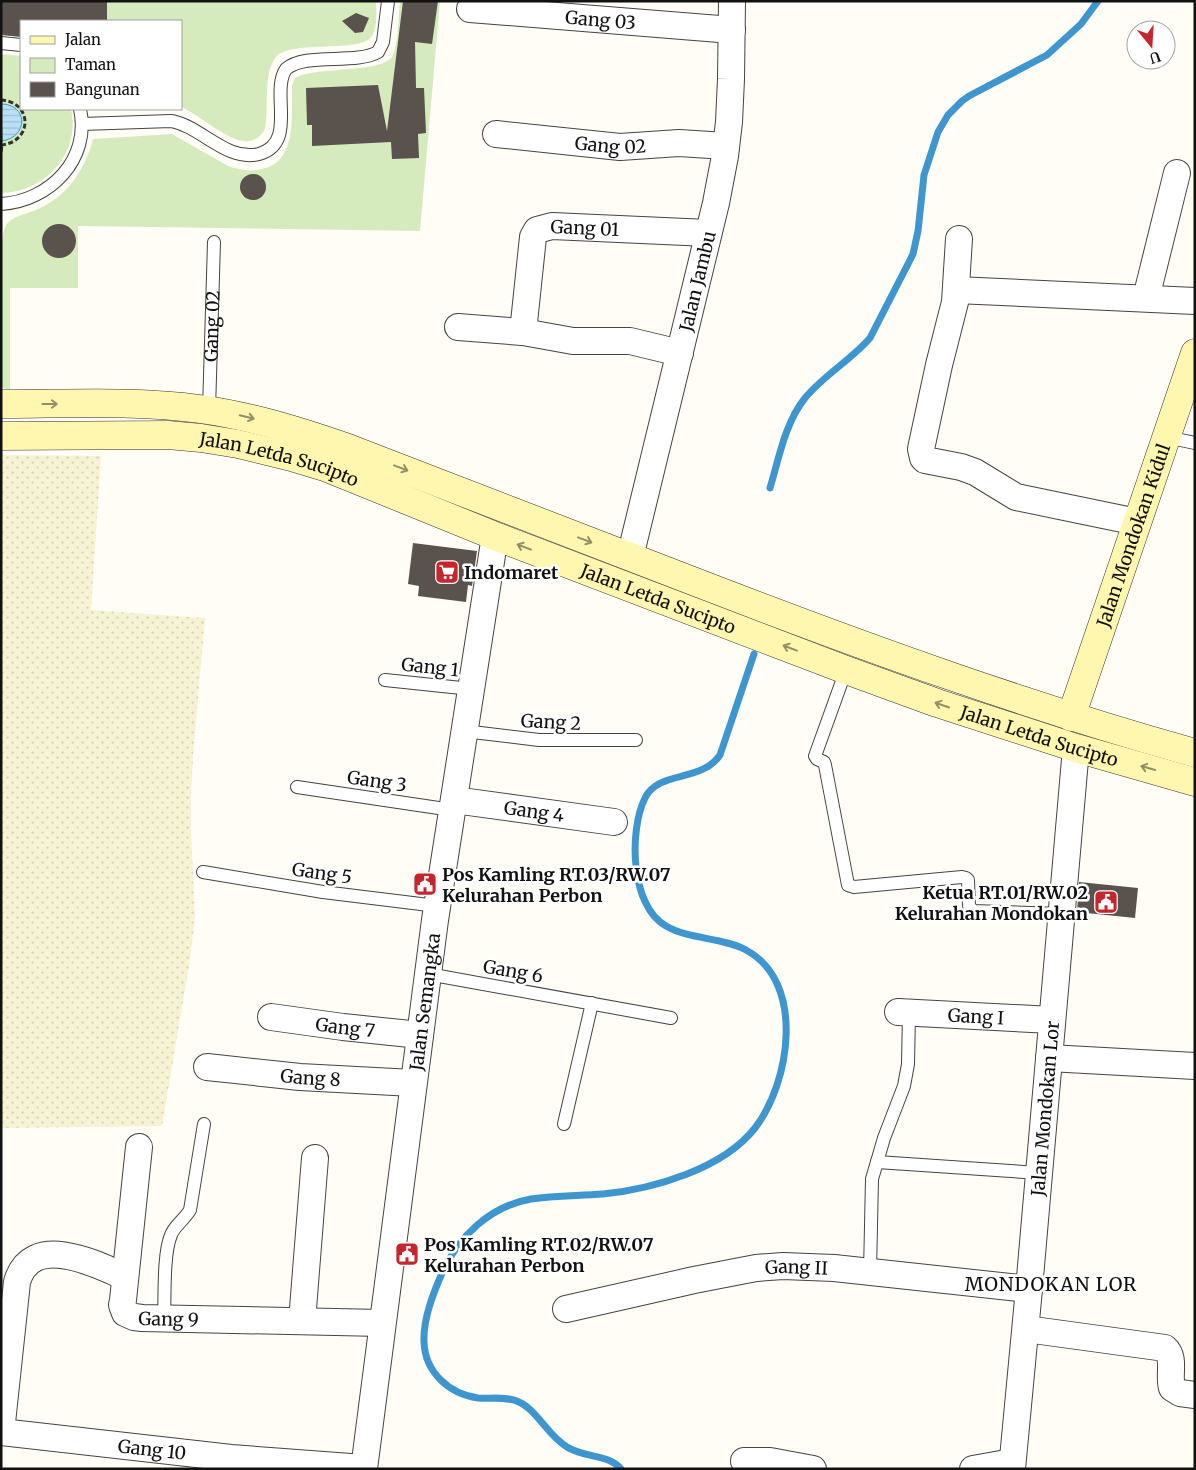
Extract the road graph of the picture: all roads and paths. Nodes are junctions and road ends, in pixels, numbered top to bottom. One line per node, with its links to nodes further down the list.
1 (388, 1): 11 (lane)
2 (732, 1): 4 (street, Jalan Jambu)
3 (470, 10): 4 (street, Gang 03)
4 (732, 30): 14 (street, Jalan Jambu)
5 (1, 43): 6 (lane)
6 (20, 45)
7 (1, 100): 9 (path)
8 (20, 110): 13 (path)
9 (20, 110)
10 (80, 110): 11 (lane)
11 (82, 124): 17 (lane)
12 (496, 134): 14 (street, Gang 02)
13 (2, 145): 15 (path)
14 (726, 146): 18 (street, Jalan Jambu)
15 (1, 152)
16 (1177, 173): 22 (street)
17 (1, 204)
18 (708, 233): 25 (street, Gang 01); 26 (street, Jalan Jambu)
19 (959, 239): 21 (street)
20 (214, 242): 29 (lane, Gang 02)
21 (956, 290): 22 (street); 34 (street)
22 (1146, 298): 23 (street)
23 (1195, 301)
24 (458, 327): 25 (street)
25 (523, 332): 26 (street)
26 (680, 353): 36 (street, Jalan Jambu)
27 (1194, 355): 31 (main road, Jalan Mondokan Kidul)
28 (1, 404): 29 (main road, Jalan Letda Sucipto, one-way to 29)
29 (209, 410): 33 (main road, Jalan Letda Sucipto, one-way to 33)
30 (1, 436): 35 (main road, Jalan Letda Sucipto)
31 (1166, 437): 32 (lane); 34 (main road, Jalan Mondokan Kidul)
32 (1195, 443)
33 (486, 502): 35 (main road); 36 (main road, Jalan Letda Sucipto, one-way to 36)
34 (1137, 522): 41 (main road, Jalan Mondokan Kidul)
35 (485, 532): 38 (main road, Jalan Letda Sucipto, one-way to 35); 40 (street, Jalan Semangka)
36 (630, 557): 37 (main road, Jalan Letda Sucipto)
37 (833, 634): 38 (main road); 41 (main road, Jalan Letda Sucipto)
38 (835, 666): 44 (main road, Jalan Letda Sucipto, one-way to 38); 52 (lane)
39 (385, 680): 40 (lane, Gang 1)
40 (471, 689): 42 (street, Jalan Semangka)
41 (1070, 717): 45 (main road, Jalan Letda Sucipto)
42 (464, 730): 43 (lane, Gang 2); 48 (street, Jalan Semangka)
43 (636, 740)
44 (1076, 748): 46 (main road, Jalan Letda Sucipto, one-way to 44); 52 (street, Jalan Mondokan Lor)
45 (1195, 753)
46 (1195, 782)
47 (297, 787): 48 (lane, Gang 3)
48 (453, 805): 49 (street, Gang 4); 51 (street, Jalan Semangka)
49 (614, 822)
50 (202, 872): 51 (lane, Gang 5)
51 (437, 906): 53 (street, Jalan Semangka)
52 (1062, 914): 58 (street, Jalan Mondokan Lor)
53 (428, 974): 54 (lane, Gang 6); 59 (street, Jalan Semangka)
54 (592, 1003): 57 (lane, Gang 6); 65 (lane)
55 (904, 1012): 58 (street, Gang I); 68 (lane)
56 (270, 1017): 59 (street, Gang 7)
57 (670, 1018)
58 (1052, 1020): 60 (street, Jalan Mondokan Lor)
59 (420, 1035): 63 (street, Jalan Semangka)
60 (1049, 1058): 61 (street); 69 (street, Jalan Mondokan Lor)
61 (1195, 1066)
62 (207, 1067): 63 (street, Gang 8)
63 (413, 1083): 76 (street, Jalan Semangka)
64 (204, 1124): 74 (lane)
65 (564, 1124)
66 (140, 1147): 71 (street, Gang 9)
67 (315, 1158): 75 (street)
68 (876, 1162): 69 (lane); 70 (lane)
69 (1039, 1173): 72 (street, Jalan Mondokan Lor)
70 (870, 1272): 72 (street, Gang II); 73 (street, Gang II)
71 (125, 1277): 74 (street, Gang 9); 79 (street)
72 (1029, 1289): 77 (street, Jalan Mondokan Lor)
73 (566, 1309)
74 (164, 1318): 75 (street, Gang 9)
75 (302, 1322): 76 (street, Gang 9)
76 (382, 1323): 82 (street, Jalan Semangka)
77 (1026, 1329): 78 (street); 81 (street, Jalan Mondokan Lor)
78 (1195, 1395)
79 (1, 1432): 82 (street, Gang 10)
80 (744, 1461): 83 (street)
81 (1012, 1465): 84 (street)
82 (364, 1468)
83 (813, 1469)
84 (973, 1469)

